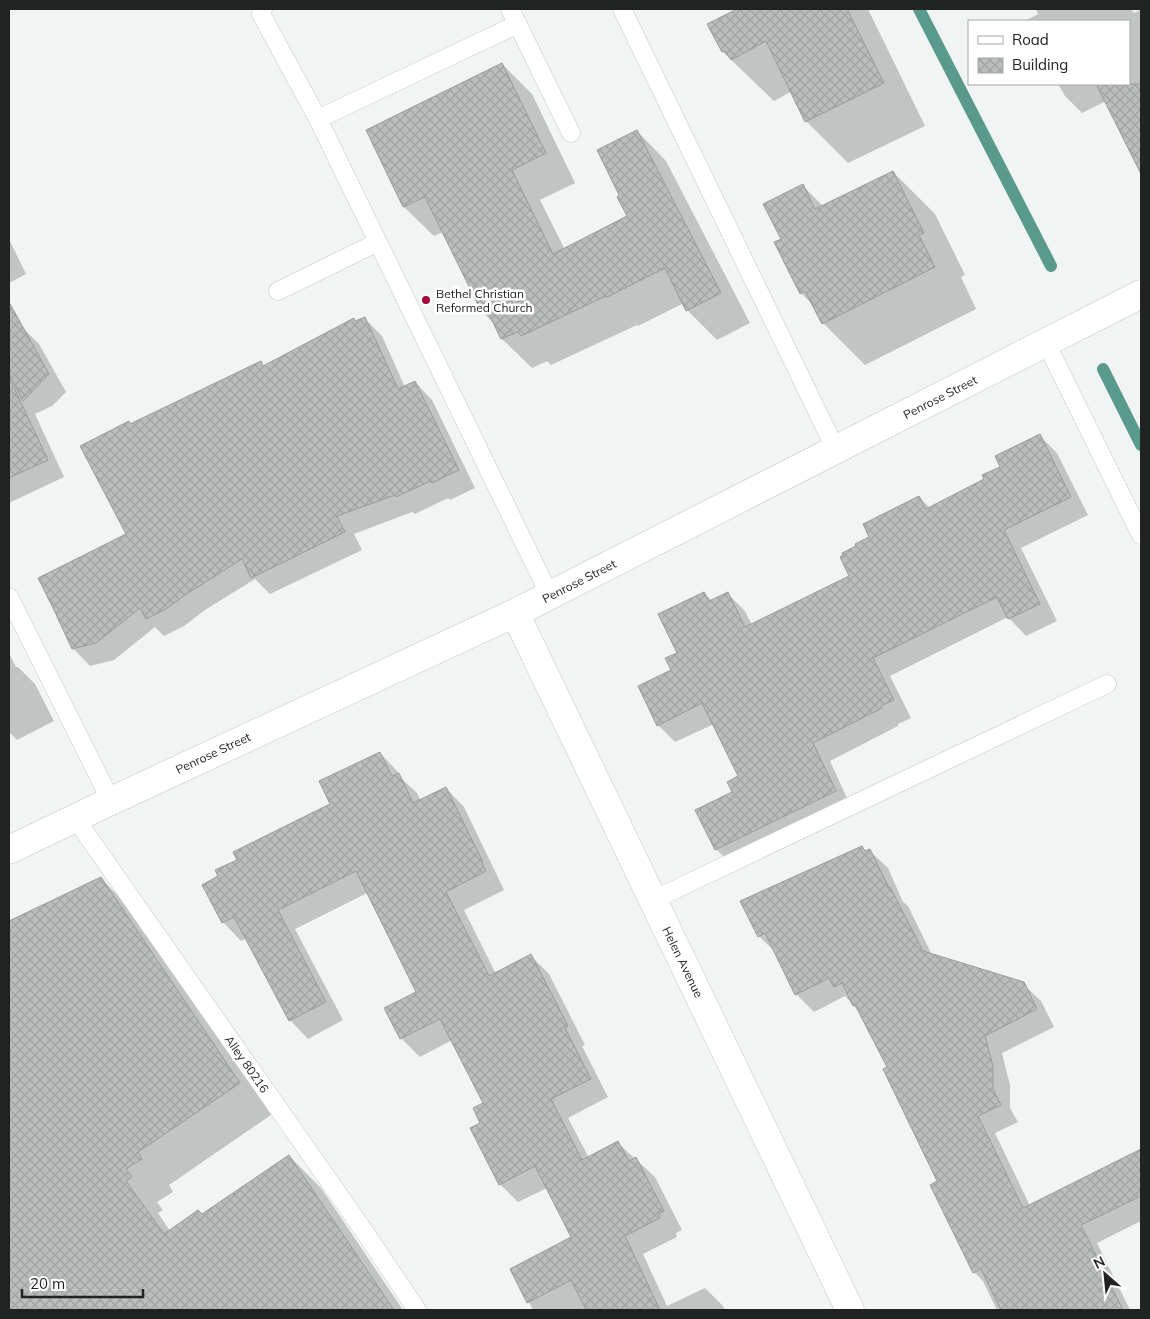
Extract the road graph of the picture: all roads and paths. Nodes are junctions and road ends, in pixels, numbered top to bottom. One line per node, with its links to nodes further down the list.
1 (263, 9): 4 (lane)
2 (622, 9): 10 (lane)
3 (514, 16): 4 (lane); 5 (lane)
4 (318, 119): 6 (lane)
5 (571, 133)
6 (378, 242): 7 (lane); 12 (lane)
7 (278, 292)
8 (1141, 294): 9 (street, Penrose Street)
9 (1046, 343): 10 (street, Penrose Street); 11 (lane)
10 (836, 450): 12 (street, Penrose Street)
11 (1141, 535)
12 (550, 596): 14 (street, Penrose Street)
13 (9, 598): 16 (lane)
14 (515, 614): 16 (street, Penrose Street); 19 (street, Helen Avenue)
15 (1107, 684): 19 (lane)
16 (111, 800): 17 (street, Penrose Street)
17 (75, 818): 18 (street, Penrose Street); 20 (lane, Alley 80216)
18 (9, 850)
19 (653, 900): 21 (street, Helen Avenue)
20 (417, 1310)
21 (850, 1310)

